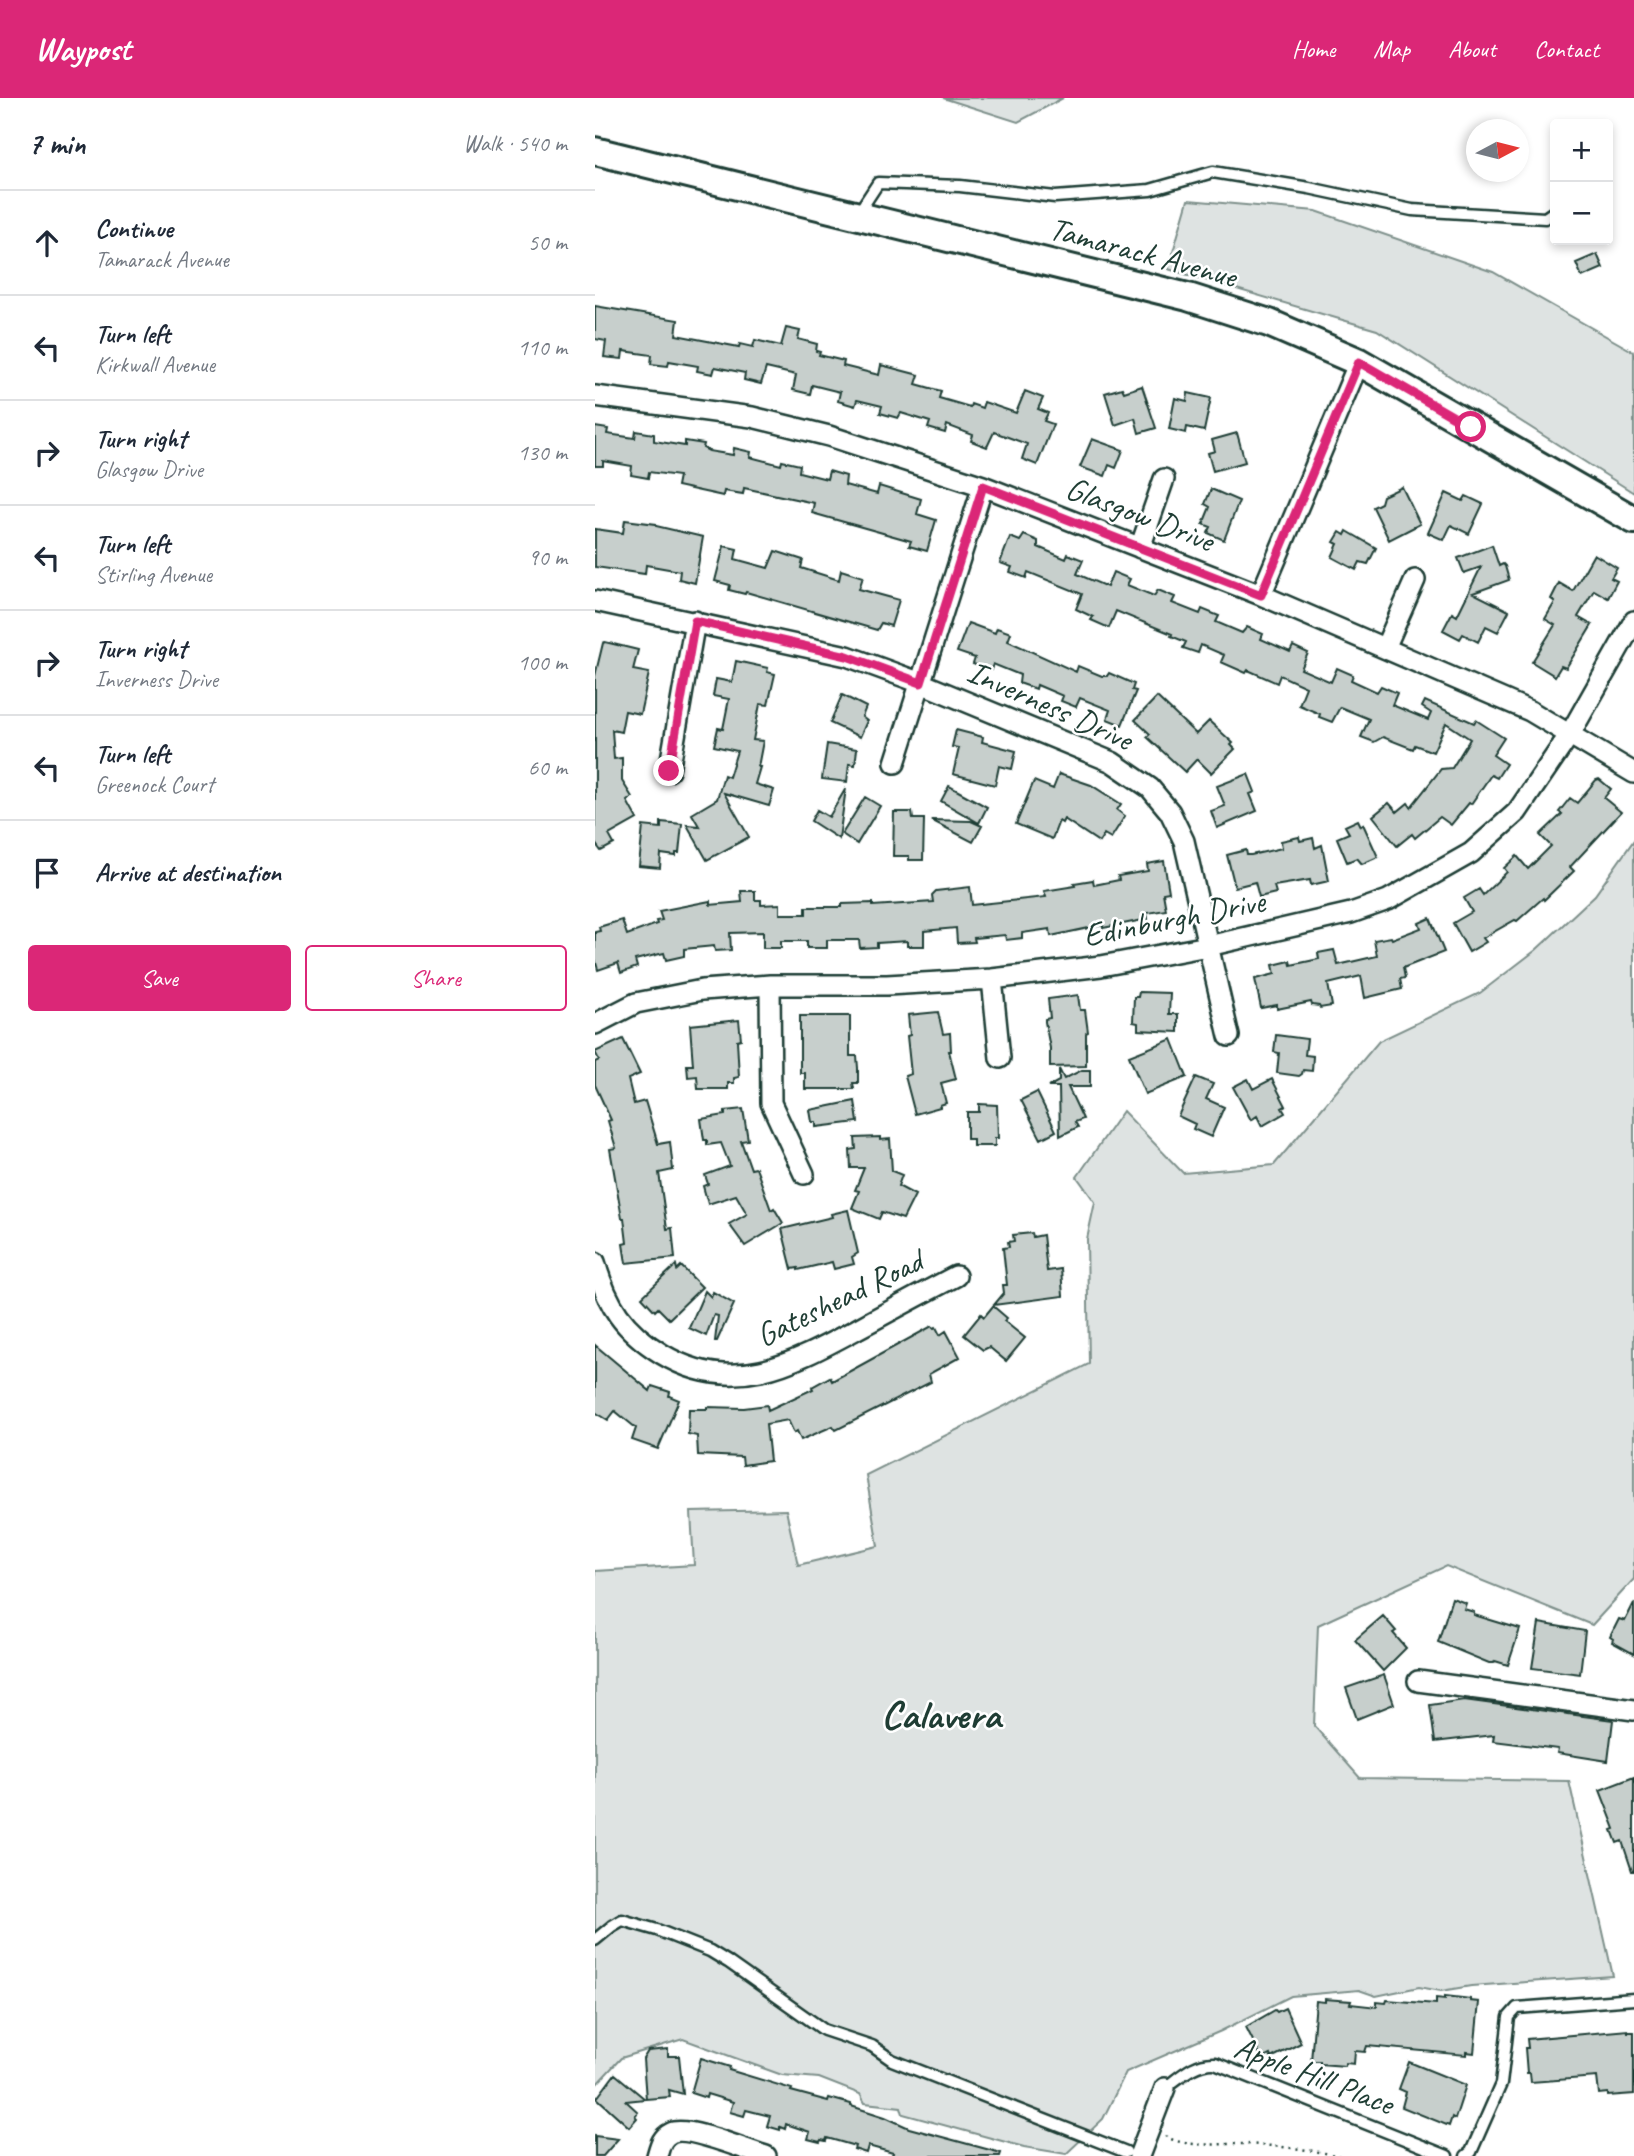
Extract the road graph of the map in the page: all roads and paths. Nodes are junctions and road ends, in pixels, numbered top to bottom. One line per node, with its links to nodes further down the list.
1 (595, 151): 3 (main road, Tamarack Avenue)
2 (1550, 214): 3 (lane)
3 (856, 216): 4 (main road, Tamarack Avenue)
4 (1359, 362): 8 (main road, Tamarack Avenue); 11 (street)
5 (595, 396): 7 (street, Glasgow Drive)
6 (1164, 479): 9 (street)
7 (983, 486): 9 (street, Glasgow Drive); 16 (street)
8 (1634, 520)
9 (1140, 548): 11 (street, Glasgow Drive)
10 (1415, 580): 15 (street)
11 (1261, 595): 15 (street, Glasgow Drive)
12 (595, 601): 13 (street, Inverness Drive)
13 (695, 621): 16 (street, Inverness Drive); 19 (street)
14 (1634, 621): 17 (street, Edinburgh Drive)
15 (1385, 648): 17 (street, Glasgow Drive)
16 (921, 683): 18 (street); 21 (street, Inverness Drive)
17 (1570, 734): 20 (street, Glasgow Drive); 21 (street, Edinburgh Drive)
18 (895, 763)
19 (669, 771)
20 (1634, 774)
21 (1208, 946): 22 (street, Edinburgh Drive); 25 (street, Inverness Drive)
22 (992, 979): 23 (street, Edinburgh Drive); 26 (street)
23 (770, 985): 24 (street, Edinburgh Drive); 27 (street)
24 (595, 1024)
25 (1229, 1036)
26 (1000, 1058)
27 (804, 1174)
28 (595, 1262): 29 (street, Gateshead Road)
29 (956, 1276)
30 (1418, 1681): 31 (street)
31 (1634, 1710)
32 (595, 1940): 36 (lane)
33 (1634, 1999): 41 (lane)
34 (1165, 2088): 35 (street); 40 (lane, Apple Hill Place)
35 (1150, 2128): 36 (street); 39 (path)
36 (1132, 2154)
37 (657, 2156): 38 (street)
38 (766, 2156)
39 (1339, 2156)
40 (1447, 2156)
41 (1466, 2156)

